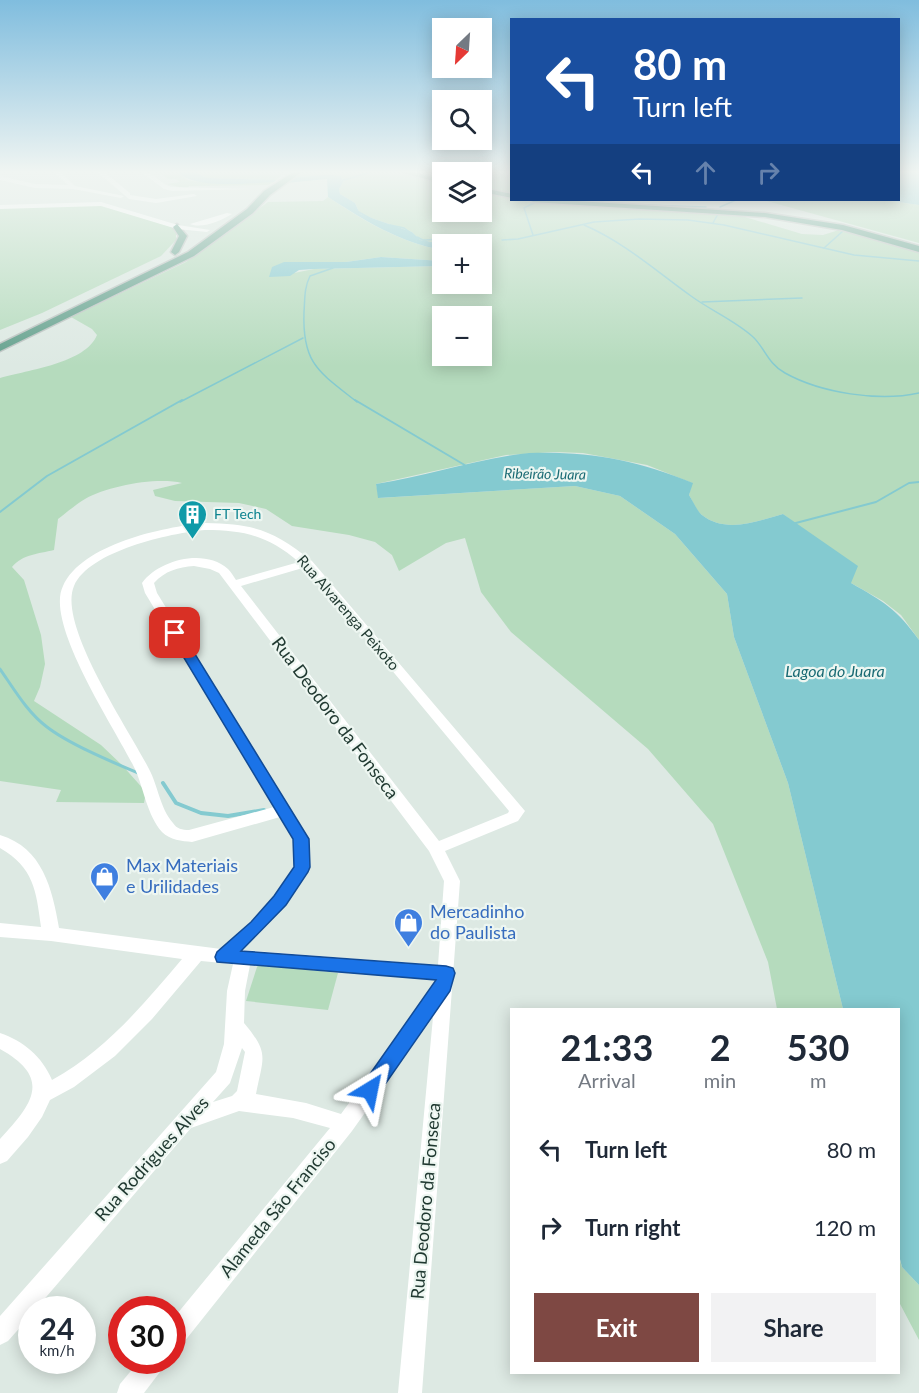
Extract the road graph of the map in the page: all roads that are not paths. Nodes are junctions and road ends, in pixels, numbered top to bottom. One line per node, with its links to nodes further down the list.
1 (183, 236): 6 (main road)
2 (198, 236): 6 (main road)
3 (216, 236): 8 (main road)
4 (872, 236): 5 (main road)
5 (919, 249)
6 (175, 252): 7 (main road)
7 (129, 274): 8 (main road); 9 (main road)
8 (127, 285): 10 (main road)
9 (0, 336)
10 (0, 348)
11 (308, 562): 12 (street); 13 (street, Rua Alvarenga Peixoto); 15 (street, Rua Alvarenga Peixoto)
12 (233, 585): 13 (street, Rua Deodoro da Fonseca); 15 (street, Rua Deodoro da Fonseca)
13 (284, 810): 19 (street, Rua Deodoro da Fonseca)
14 (0, 841): 17 (street)
15 (436, 848): 20 (street, Rua Deodoro da Fonseca)
16 (0, 930): 17 (street)
17 (51, 934): 18 (street)
18 (196, 954): 19 (street); 23 (street)
19 (233, 958): 20 (street); 21 (street, Rua Rodrigues Alves)
20 (445, 980): 26 (street, Alameda São Franciso); 32 (street, Rua Deodoro da Fonseca)
21 (236, 1028): 24 (street); 25 (street, Rua Rodrigues Alves)
22 (0, 1041): 23 (street)
23 (44, 1094): 27 (street)
24 (239, 1102): 25 (street); 26 (street)
25 (186, 1122): 29 (street, Rua Rodrigues Alves)
26 (345, 1125): 28 (street, Alameda São Franciso)
27 (0, 1154)
28 (186, 1322)
29 (0, 1333)
30 (144, 1374): 31 (street)
31 (129, 1393)
32 (410, 1393)

